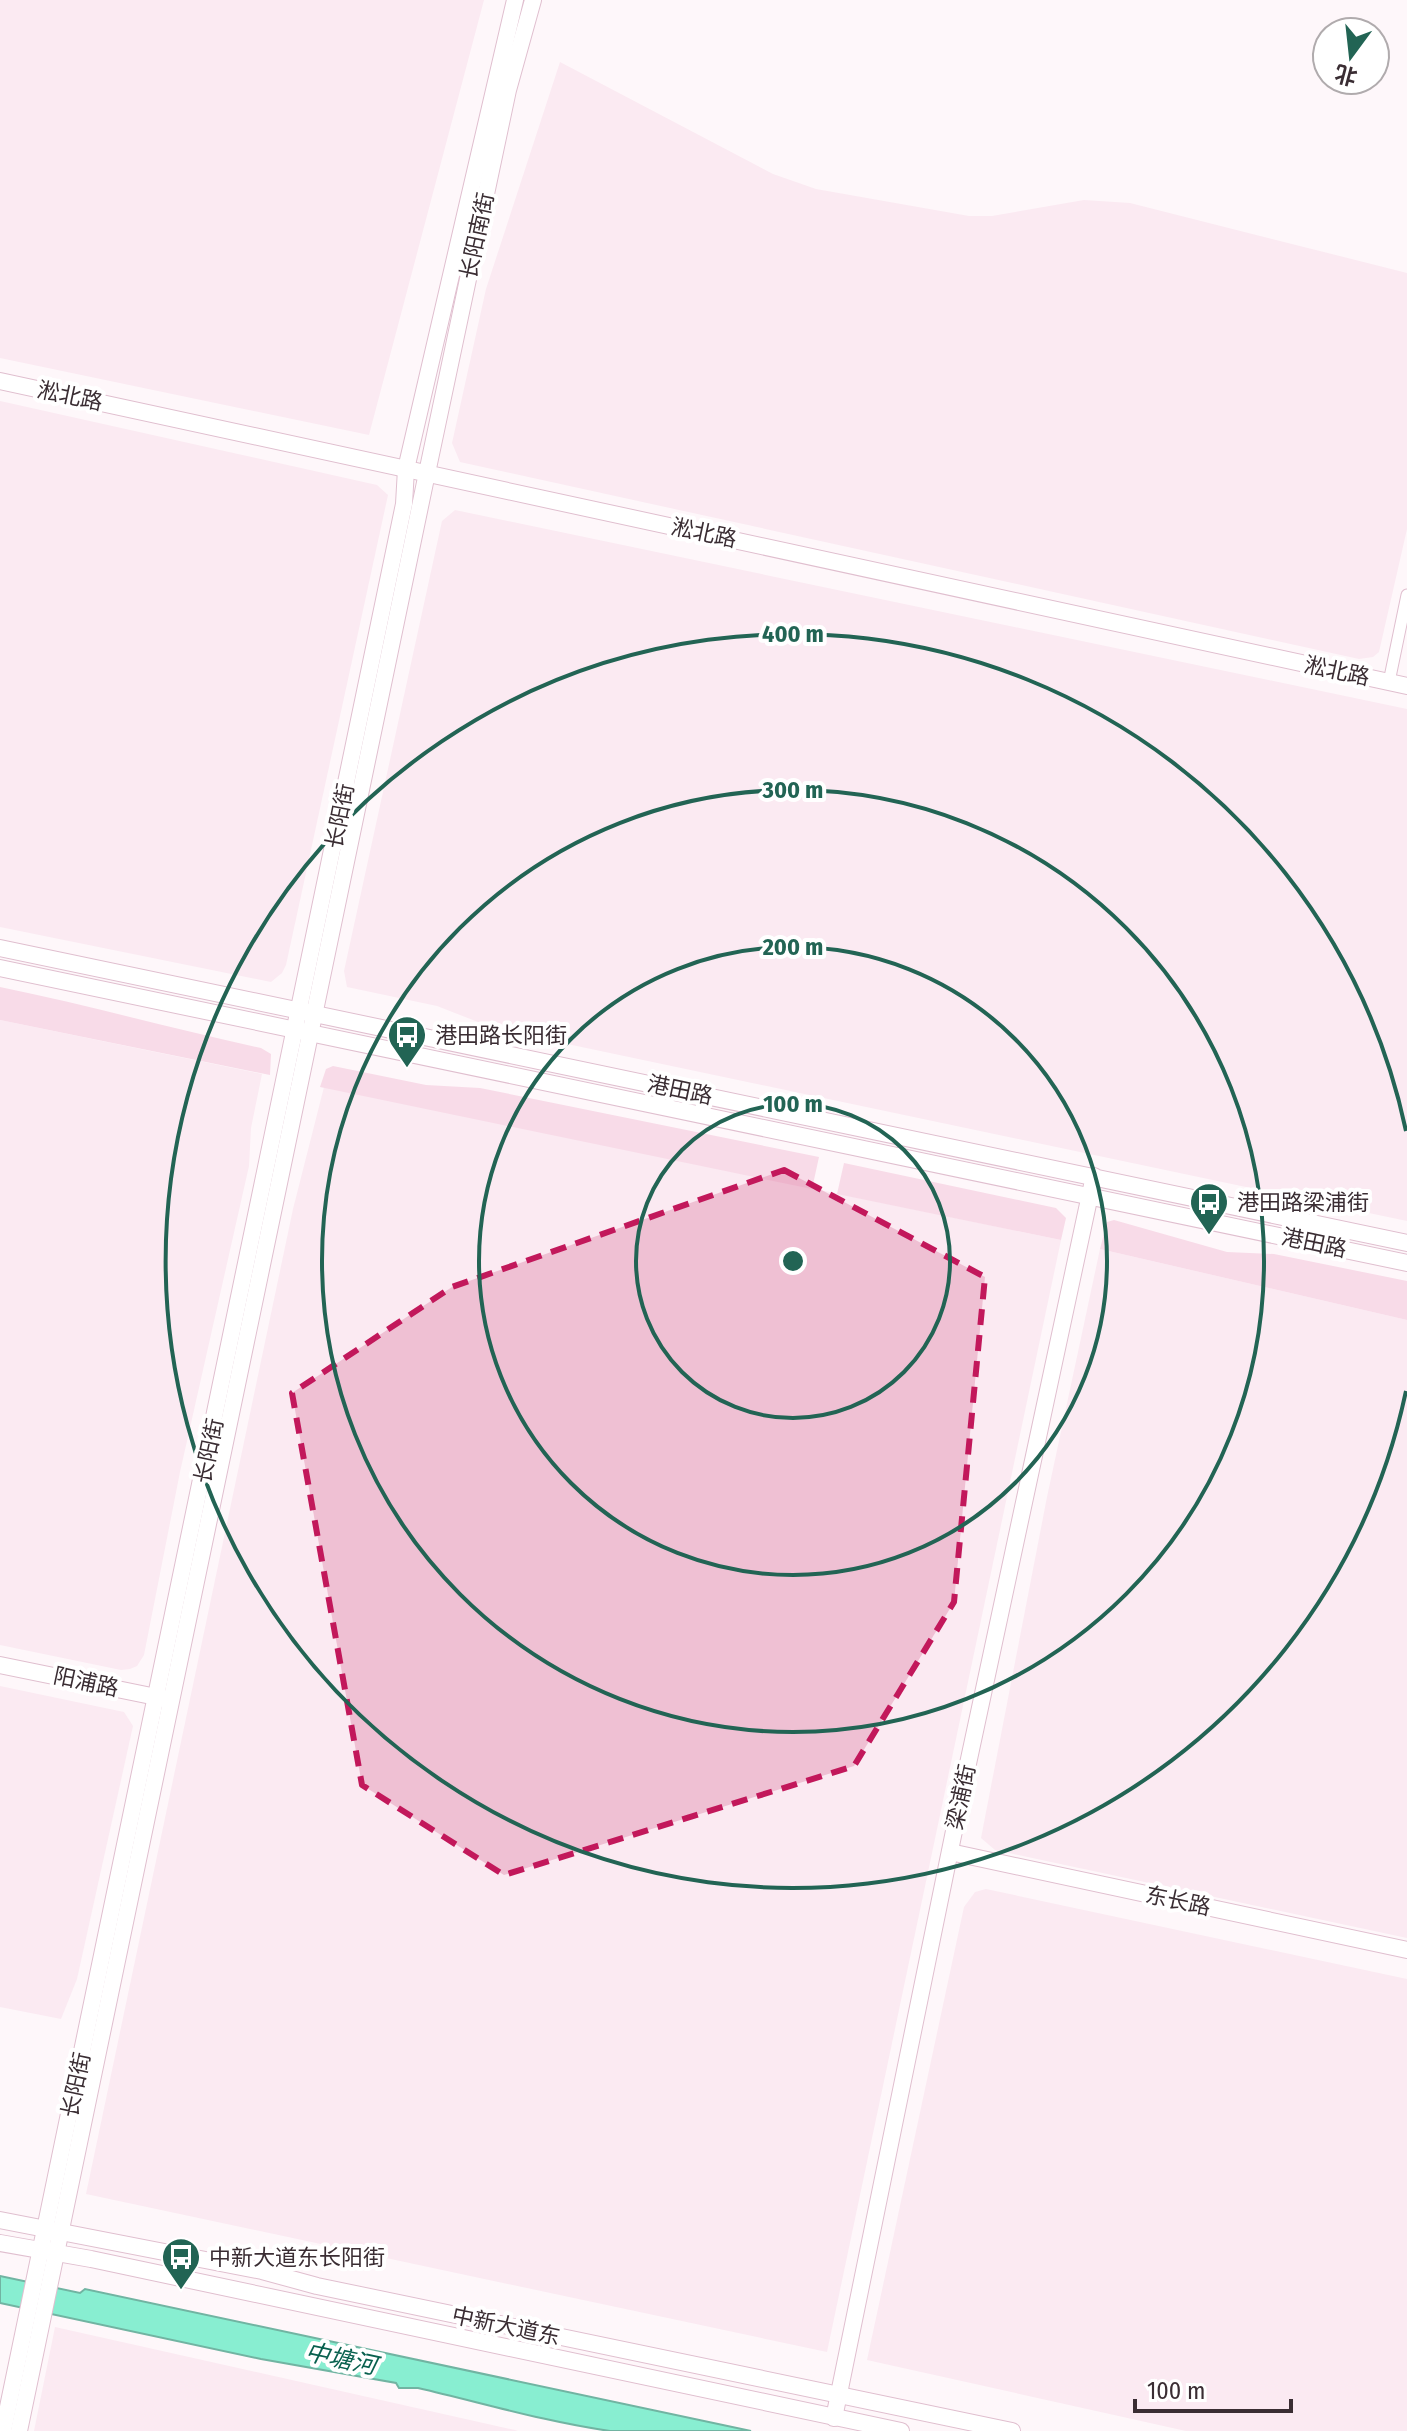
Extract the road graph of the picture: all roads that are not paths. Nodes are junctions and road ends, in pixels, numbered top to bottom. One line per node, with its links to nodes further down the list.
1 (515, 0): 4 (main road, 长阳南街)
2 (533, 0): 5 (main road, 长阳南街)
3 (0, 381): 4 (main road, 淞北路)
4 (406, 469): 5 (main road, 淞北路); 11 (main road, 长阳街)
5 (427, 473): 7 (main road, 淞北路); 11 (main road, 长阳街)
6 (1407, 595): 7 (street)
7 (1389, 682): 8 (main road, 淞北路)
8 (1407, 686)
9 (0, 948): 11 (main road, 港田路)
10 (0, 968): 12 (main road, 港田路)
11 (308, 1013): 12 (main road, 长阳街); 13 (main road, 港田路)
12 (303, 1032): 14 (main road, 港田路); 18 (main road, 长阳街)
13 (1094, 1176): 14 (main road, 梁浦街); 15 (main road, 港田路)
14 (1090, 1195): 16 (main road, 港田路); 19 (main road, 梁浦街)
15 (1407, 1243)
16 (1407, 1263)
17 (0, 1665): 18 (main road, 阳浦路)
18 (165, 1698): 22 (main road, 长阳街)
19 (950, 1852): 20 (main road, 东长路); 26 (main road, 梁浦街)
20 (1407, 1950)
21 (0, 2220): 22 (main road, 中新大道东)
22 (52, 2229): 24 (main road, 长阳街); 26 (main road, 中新大道东)
23 (0, 2243): 24 (main road, 中新大道东)
24 (48, 2252): 25 (main road, 长阳街); 27 (main road, 中新大道东)
25 (36, 2316): 28 (main road, 长阳街); 29 (main road, 长阳街)
26 (838, 2397): 27 (main road, 梁浦街); 31 (main road, 中新大道东)
27 (834, 2418): 30 (main road, 中新大道东)
28 (3, 2431)
29 (19, 2431)
30 (901, 2431)
31 (1012, 2431)

